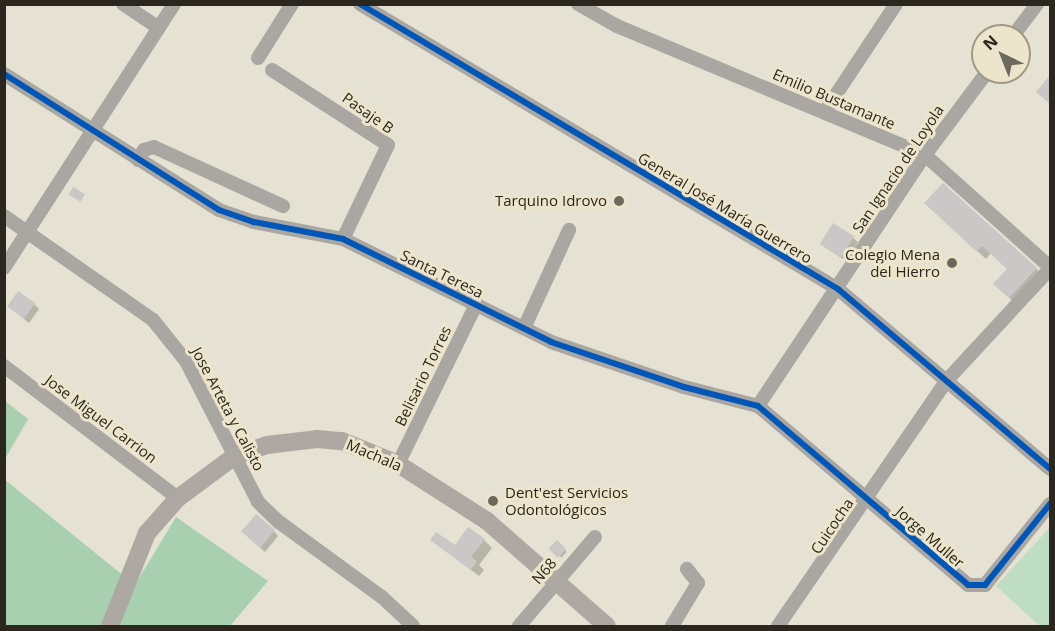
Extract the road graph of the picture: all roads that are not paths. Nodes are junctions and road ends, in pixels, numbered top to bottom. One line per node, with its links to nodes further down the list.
1 (123, 4): 9 (street)
2 (174, 4): 9 (street)
3 (292, 4): 10 (street)
4 (360, 4): 25 (street, General José María Guerrero)
5 (578, 4): 14 (street, Emilio Bustamante)
6 (896, 4): 14 (street)
7 (1037, 4): 8 (street)
8 (1022, 24)
9 (159, 28): 15 (street)
10 (258, 58)
11 (272, 70): 22 (street, Pasaje B)
12 (4, 74): 15 (street, Santa Teresa)
13 (978, 84): 16 (street, San Ignacio de Loyola)
14 (825, 111): 16 (street, Emilio Bustamante)
15 (90, 129): 17 (street, Santa Teresa); 21 (street)
16 (925, 155): 24 (street, Emilio Bustamante); 25 (street, San Ignacio de Loyola)
17 (138, 160): 18 (street); 22 (street, Santa Teresa)
18 (283, 206)
19 (4, 216): 21 (street, Jose Arteta y Calisto)
20 (568, 230): 27 (street)
21 (27, 231): 23 (street); 31 (street, Jose Arteta y Calisto)
22 (344, 239): 26 (street, Santa Teresa)
23 (4, 268)
24 (1050, 268): 29 (street, Cuicocha)
25 (838, 289): 29 (street, General José María Guerrero); 30 (street, San Ignacio de Loyola)
26 (477, 303): 27 (street, Santa Teresa); 32 (street, Belisario Torres)
27 (524, 328): 30 (street, Santa Teresa)
28 (4, 366): 35 (street, Jose Miguel Carrion)
29 (948, 379): 33 (street, General José María Guerrero); 34 (street, Cuicocha)
30 (758, 406): 34 (street, Santa Teresa)
31 (235, 456): 32 (main road, Machala); 35 (main road, Machala); 41 (street, Jose Arteta y Calisto)
32 (398, 464): 39 (main road, Machala)
33 (1050, 469)
34 (867, 497): 36 (street, Jorge Muller); 45 (street, Cuicocha)
35 (178, 498): 40 (main road, Machala)
36 (1050, 504)
37 (595, 537): 39 (street, N68)
38 (687, 569): 44 (street)
39 (556, 580): 42 (street, N68); 43 (main road, Machala)
40 (110, 627)
41 (413, 627)
42 (519, 627)
43 (607, 627)
44 (672, 627)
45 (778, 627)

